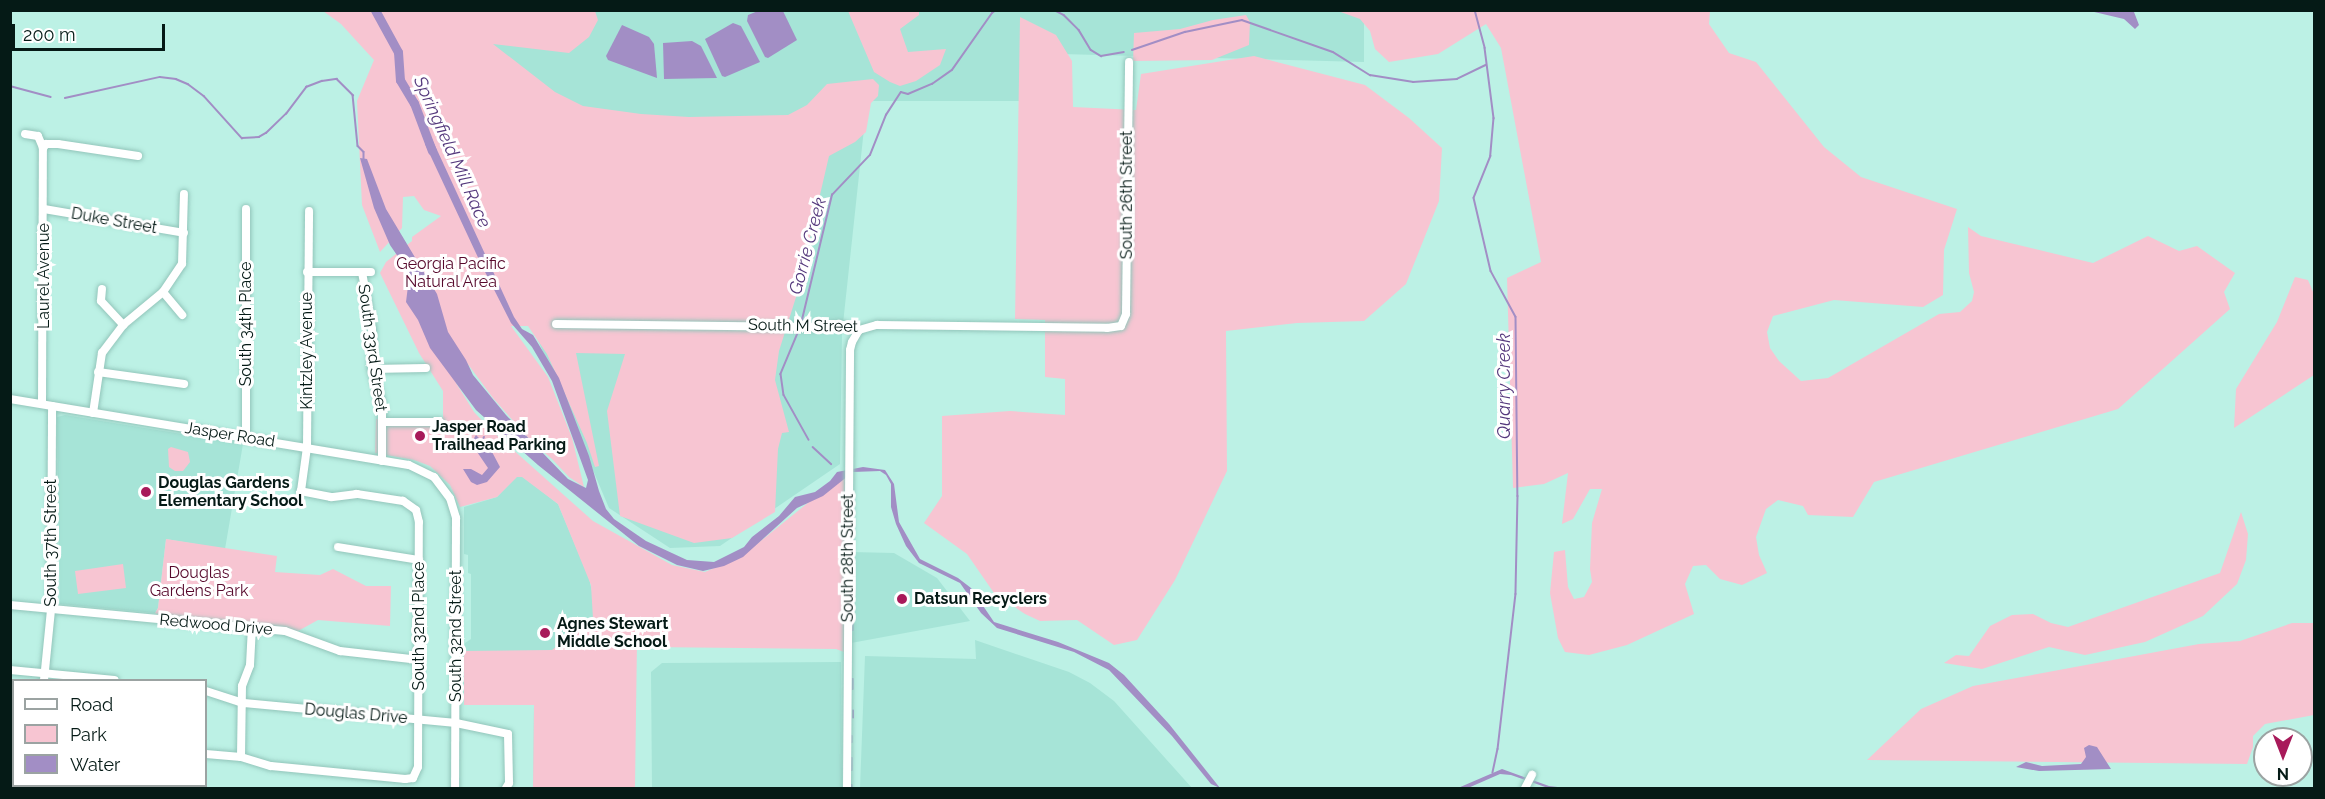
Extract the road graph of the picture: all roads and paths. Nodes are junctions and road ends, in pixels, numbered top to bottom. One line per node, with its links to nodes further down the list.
1 (1129, 62): 18 (street, South 26th Street)
2 (25, 134): 3 (street)
3 (43, 148): 4 (street); 6 (street, Laurel Avenue)
4 (138, 156)
5 (184, 194): 9 (street)
6 (44, 209): 9 (street, Duke Street); 25 (street, Laurel Avenue)
7 (246, 209): 30 (street, South 34th Place)
8 (309, 211): 10 (street, Kintzley Avenue)
9 (184, 233): 14 (street)
10 (308, 272): 11 (street); 31 (street, Kintzley Avenue)
11 (362, 272): 12 (street); 21 (street, South 33rd Street)
12 (371, 272)
13 (102, 289): 17 (street)
14 (163, 292): 15 (street); 17 (street)
15 (182, 315)
16 (555, 324): 19 (street, South M Street)
17 (123, 325): 22 (street)
18 (1121, 326): 19 (street, South M Street)
19 (859, 330): 54 (street, South 28th Street)
20 (426, 368): 21 (street)
21 (372, 369): 28 (street, South 33rd Street)
22 (98, 372): 23 (street); 27 (street)
23 (184, 384)
24 (10, 399): 25 (street, Jasper Road)
25 (42, 404): 26 (street, Jasper Road)
26 (52, 406): 27 (street, Jasper Road); 38 (street, South 37th Street)
27 (93, 413): 30 (street, Jasper Road)
28 (382, 422): 29 (street); 32 (street, South 33rd Street)
29 (440, 422)
30 (246, 438): 31 (street, Jasper Road)
31 (307, 447): 32 (street, Jasper Road); 34 (street, Kintzley Avenue)
32 (382, 461): 33 (street, Jasper Road)
33 (443, 486): 47 (street, South 32nd Street)
34 (416, 510): 36 (street, South 32nd Place)
35 (338, 547): 36 (street)
36 (419, 560): 40 (street, South 32nd Place)
37 (10, 605): 38 (street, Redwood Drive)
38 (51, 610): 39 (street, Redwood Drive); 42 (street, South 37th Street)
39 (252, 629): 40 (street, Redwood Drive); 45 (street)
40 (419, 660): 46 (street, South 32nd Place)
41 (10, 670): 42 (street)
42 (45, 677): 43 (street)
43 (80, 679)
44 (207, 691): 45 (street, Douglas Drive)
45 (244, 703): 46 (street, Douglas Drive); 49 (street)
46 (419, 720): 47 (street, Douglas Drive); 49 (street, South 32nd Place)
47 (456, 723): 52 (street, South 32nd Street); 53 (street, Douglas Drive)
48 (207, 754): 49 (street)
49 (241, 757)
50 (1532, 775): 51 (street)
51 (1526, 787)
52 (455, 789)
53 (506, 789)
54 (847, 789)

